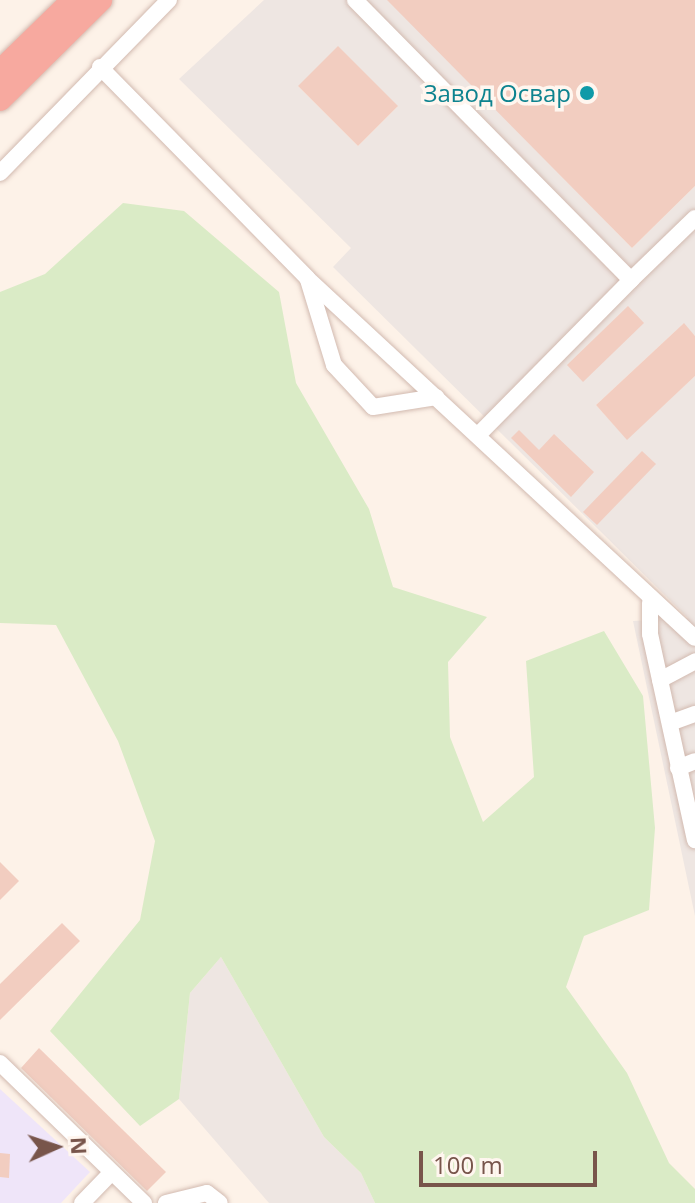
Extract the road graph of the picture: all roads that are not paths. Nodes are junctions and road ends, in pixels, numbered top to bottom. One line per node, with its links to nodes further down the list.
1 (74, 0): 6 (highway)
2 (100, 0): 7 (highway)
3 (169, 0): 5 (street)
4 (355, 0): 11 (street)
5 (100, 67): 8 (street); 10 (street)
6 (0, 72)
7 (0, 99)
8 (0, 173)
9 (695, 218): 11 (street)
10 (307, 278): 12 (street); 12 (street)
11 (631, 280): 13 (street)
12 (436, 397): 13 (street)
13 (478, 435): 14 (street)
14 (650, 603): 15 (street); 17 (street)
15 (695, 638)
16 (695, 661): 17 (street)
17 (660, 680): 19 (street)
18 (695, 714): 19 (street)
19 (670, 723): 21 (street)
20 (695, 761): 21 (street)
21 (678, 768): 22 (street)
22 (691, 807): 23 (street)
23 (695, 840)
24 (0, 1063): 25 (street)
25 (109, 1175): 26 (street); 27 (street)
26 (82, 1203)
27 (142, 1203)
28 (166, 1203): 29 (street)
29 (220, 1203)

